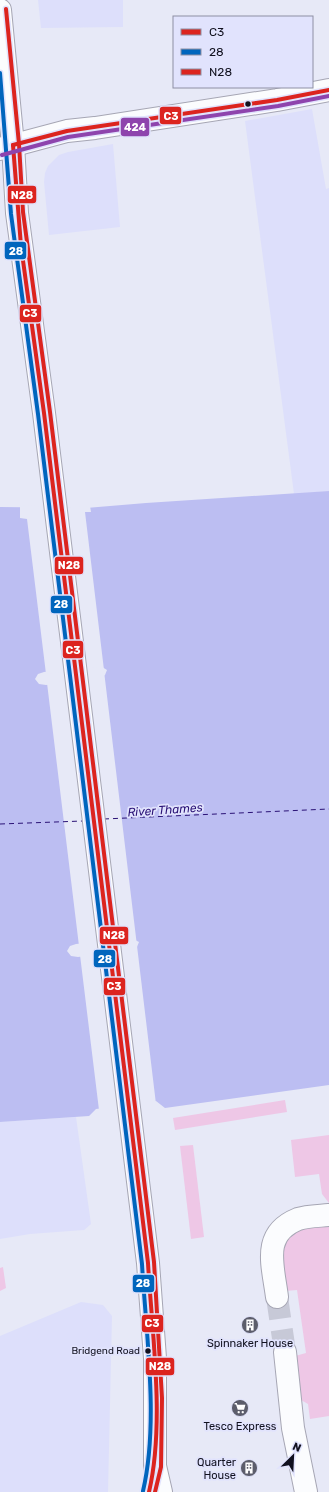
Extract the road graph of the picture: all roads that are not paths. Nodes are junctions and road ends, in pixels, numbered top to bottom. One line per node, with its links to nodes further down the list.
1 (0, 10): 3 (main road)
2 (329, 90): 3 (main road)
3 (6, 147): 7 (main road)
4 (329, 1215): 5 (main road)
5 (277, 1297)
6 (285, 1352): 10 (main road)
7 (156, 1466): 8 (main road); 9 (main road)
8 (150, 1492)
9 (161, 1492)
10 (306, 1492)

